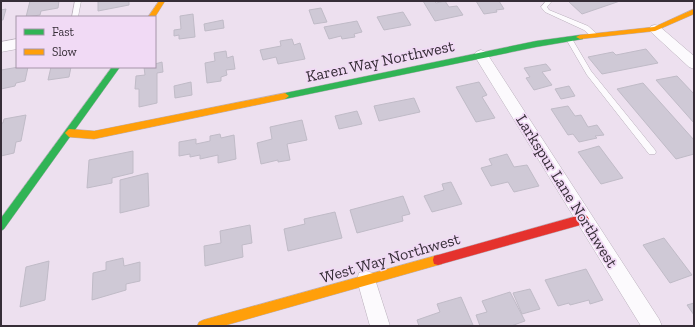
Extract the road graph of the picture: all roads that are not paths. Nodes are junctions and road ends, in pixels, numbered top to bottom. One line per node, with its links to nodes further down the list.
1 (78, 1): 5 (lane)
2 (162, 1): 6 (street)
3 (549, 1): 8 (lane)
4 (694, 11): 7 (street, Karen Way Northwest)
5 (75, 16)
6 (152, 16)
7 (655, 29): 8 (street, Karen Way Northwest); 13 (street)
8 (594, 35): 9 (street, Karen Way Northwest)
9 (570, 39): 12 (street, Karen Way Northwest); 16 (lane)
10 (16, 44): 11 (street)
11 (1, 47)
12 (481, 55): 15 (street, Karen Way Northwest); 17 (street, Larkspur Lane Northwest)
13 (694, 64)
14 (115, 68): 15 (street)
15 (69, 133): 18 (street)
16 (652, 152)
17 (584, 218): 19 (street, West Way Northwest); 22 (street, Larkspur Lane Northwest)
18 (1, 226)
19 (366, 280): 20 (street, West Way Northwest); 21 (street)
20 (203, 326)
21 (380, 326)
22 (652, 326)

